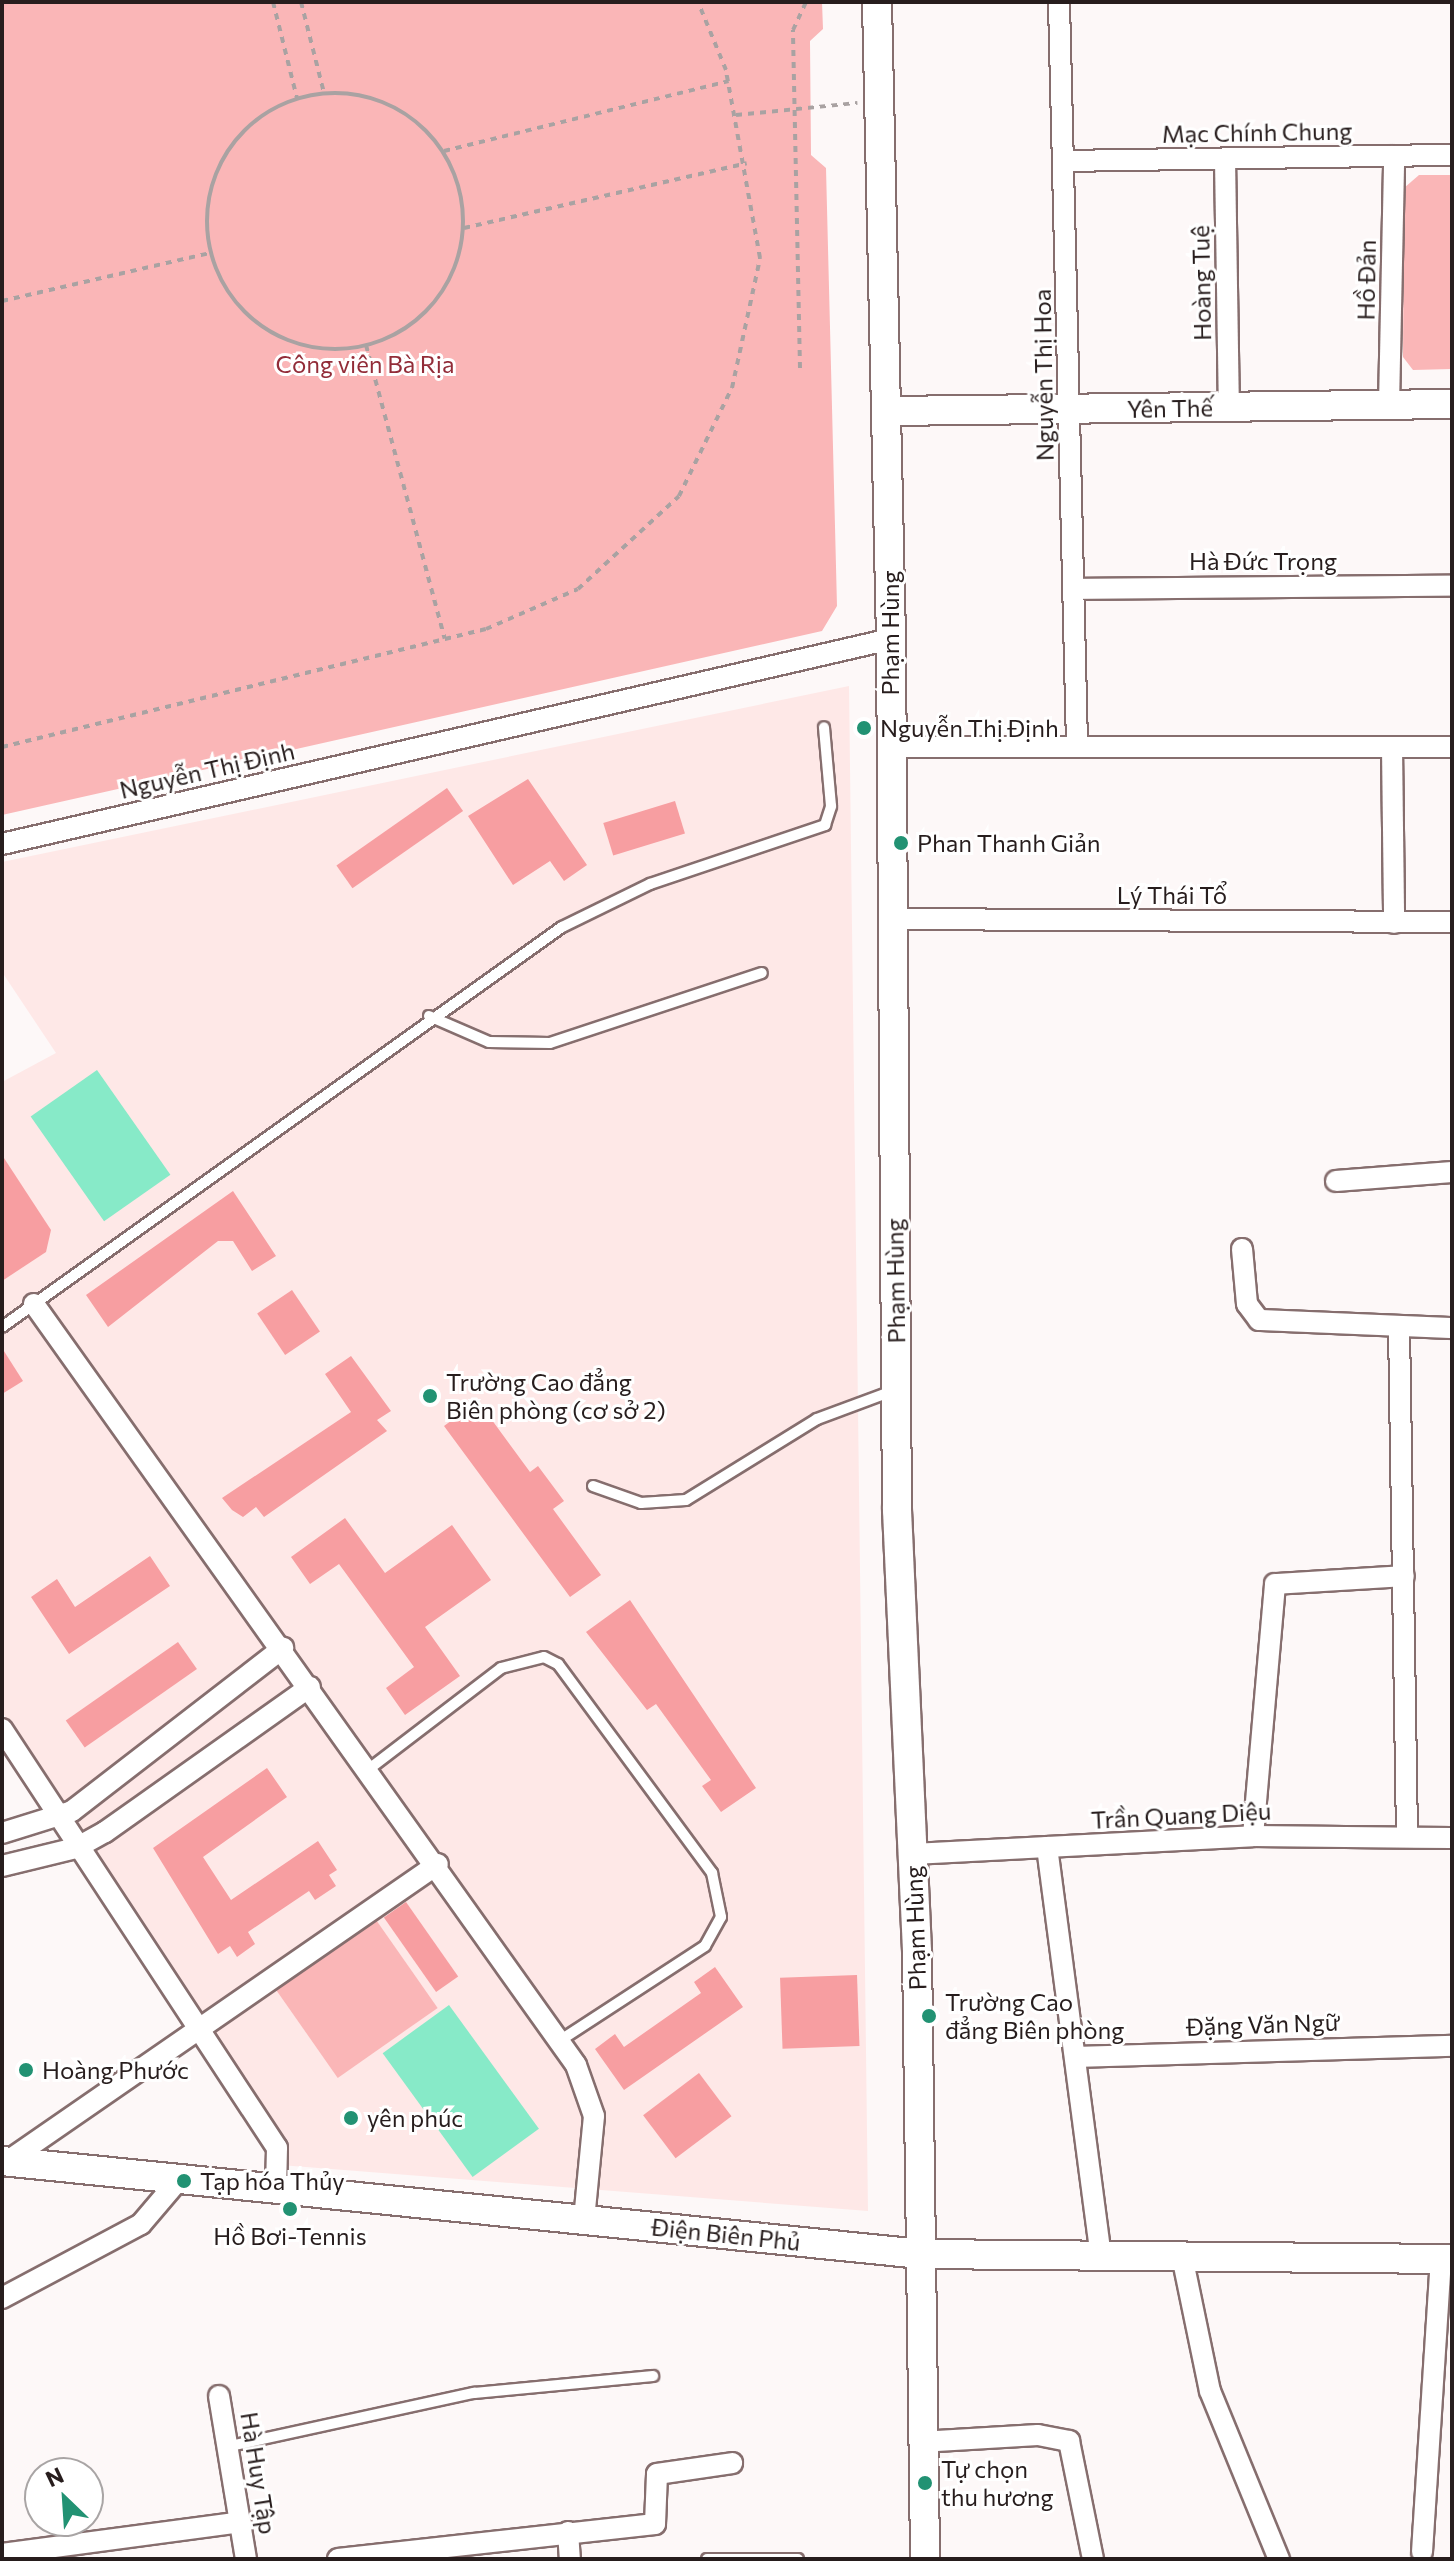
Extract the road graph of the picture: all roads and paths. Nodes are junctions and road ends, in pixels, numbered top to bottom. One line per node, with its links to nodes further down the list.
1 (273, 2): 9 (path)
2 (301, 2): 8 (path)
3 (698, 2): 7 (path)
4 (806, 2): 11 (path)
5 (877, 2): 10 (street, Phạm Hùng)
6 (1059, 2): 17 (street, Nguyễn Thị Hoa)
7 (729, 81): 12 (path); 13 (path)
8 (324, 93): 9 (path); 13 (path)
9 (297, 98): 20 (path)
10 (880, 101): 11 (path); 28 (street, Phạm Hùng)
11 (794, 109): 12 (path); 23 (path)
12 (736, 115): 18 (path)
13 (444, 151): 19 (path)
14 (1452, 155): 15 (street, Mạc Chính Chung)
15 (1394, 156): 16 (street, Mạc Chính Chung); 25 (street, Hồ Đản)
16 (1225, 159): 17 (street, Mạc Chính Chung); 26 (street, Hoàng Tuệ)
17 (1063, 161): 27 (street, Nguyễn Thị Hoa)
18 (747, 163): 19 (path); 31 (path)
19 (464, 228): 22 (path)
20 (210, 253): 21 (path); 22 (path)
21 (2, 301)
22 (366, 345): 31 (path)
23 (800, 368)
24 (1452, 404): 25 (street, Yên Thế)
25 (1389, 405): 26 (street, Yên Thế)
26 (1229, 407): 27 (street, Yên Thế)
27 (1071, 409): 28 (street, Yên Thế); 30 (street, Nguyễn Thị Hoa)
28 (888, 411): 32 (street, Phạm Hùng)
29 (1452, 586): 30 (street, Hà Đức Trọng)
30 (1074, 589): 34 (street, Nguyễn Thị Hoa)
31 (445, 639): 35 (path)
32 (891, 639): 36 (street, Phạm Hùng); 39 (street, Nguyễn Thị Định)
33 (824, 727): 44 (lane)
34 (1077, 746): 36 (street); 37 (street)
35 (2, 747)
36 (890, 747): 40 (street, Phạm Hùng)
37 (1392, 747): 38 (street); 42 (street)
38 (1452, 747)
39 (2, 844)
40 (891, 919): 42 (street, Lý Thái Tổ); 52 (street, Phạm Hùng)
41 (1452, 922): 42 (street, Lý Thái Tổ)
42 (1394, 923)
43 (762, 973): 44 (lane)
44 (429, 1016): 48 (lane)
45 (1452, 1172): 46 (street)
46 (1336, 1181)
47 (1242, 1249): 49 (street)
48 (34, 1304): 50 (lane); 55 (street)
49 (1399, 1326): 51 (street); 54 (street)
50 (2, 1327)
51 (1452, 1328)
52 (896, 1390): 53 (lane); 66 (street, Phạm Hùng)
53 (593, 1486)
54 (1404, 1576): 61 (street); 62 (street)
55 (283, 1648): 56 (street); 59 (street)
56 (310, 1687): 58 (street); 65 (street)
57 (2, 1729): 59 (street)
58 (369, 1769): 67 (street); 70 (lane)
59 (58, 1819): 60 (street); 65 (street)
60 (2, 1833)
61 (1253, 1836): 62 (street, Trần Quang Diệu); 64 (street, Trần Quang Diệu)
62 (1407, 1837): 63 (street, Trần Quang Diệu)
63 (1452, 1838)
64 (1047, 1847): 66 (street, Trần Quang Diệu); 72 (street)
65 (76, 1848): 68 (street); 69 (street)
66 (913, 1854): 77 (street, Phạm Hùng)
67 (438, 1864): 69 (street); 70 (street)
68 (2, 1866)
69 (202, 2033): 73 (street); 75 (street)
70 (559, 2041): 76 (street)
71 (1452, 2046): 72 (street, Đặng Văn Ngữ)
72 (1076, 2057): 78 (street)
73 (4, 2162): 74 (street, Điện Biên Phủ)
74 (181, 2177): 75 (street, Điện Biên Phủ); 81 (street)
75 (276, 2189): 76 (street, Điện Biên Phủ)
76 (584, 2220): 77 (street, Điện Biên Phủ)
77 (920, 2254): 78 (street, Điện Biên Phủ); 84 (street, Phạm Hùng)
78 (1101, 2256): 79 (street, Điện Biên Phủ)
79 (1182, 2256): 80 (street, Điện Biên Phủ); 98 (street)
80 (1446, 2259): 89 (street)
81 (2, 2298)
82 (653, 2376): 85 (lane)
83 (219, 2396): 85 (street, Hà Huy Tập)
84 (920, 2442): 96 (street, Phạm Hùng); 97 (street)
85 (230, 2446): 87 (street, Hà Huy Tập)
86 (732, 2463): 88 (street)
87 (241, 2522): 90 (street); 91 (street, Hà Huy Tập)
88 (568, 2532): 92 (street); 93 (street)
89 (1422, 2552)
90 (2, 2554)
91 (246, 2559)
92 (338, 2559)
93 (570, 2559)
94 (707, 2559): 95 (lane)
95 (798, 2559)
96 (925, 2559)
97 (1093, 2559)
98 (1279, 2559)

